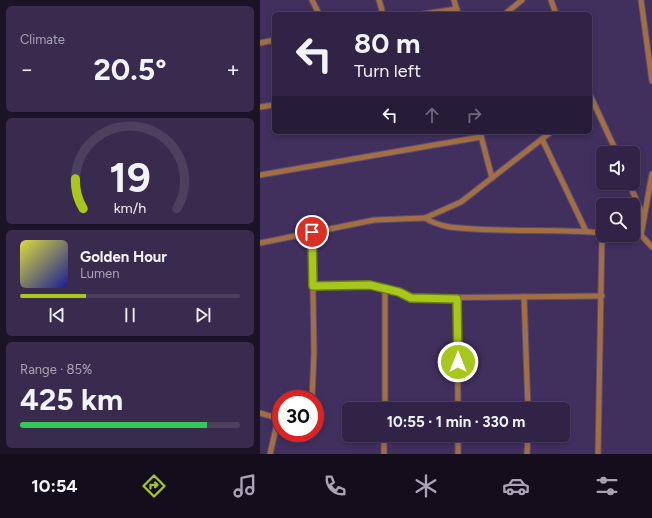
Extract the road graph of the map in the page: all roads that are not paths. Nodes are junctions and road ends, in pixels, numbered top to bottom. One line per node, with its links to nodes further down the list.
1 (312, 0): 7 (street)
2 (379, 0): 8 (street)
3 (454, 0): 9 (street)
4 (522, 0): 10 (street)
5 (551, 0): 11 (street)
6 (641, 0): 14 (street)
7 (317, 12)
8 (382, 12)
9 (457, 12)
10 (507, 12)
11 (555, 12)
12 (272, 40): 13 (street)
13 (260, 43)
14 (652, 81)
15 (272, 105): 17 (street)
16 (592, 105): 21 (street)
17 (260, 107)
18 (548, 134): 20 (street)
19 (481, 135): 23 (street); 24 (street)
20 (542, 139): 24 (street); 28 (street)
21 (613, 146)
22 (652, 174): 27 (street)
23 (260, 175)
24 (492, 178): 26 (street)
25 (632, 190): 27 (street)
26 (425, 218): 28 (street); 29 (street)
27 (644, 218): 31 (street)
28 (586, 231): 30 (street)
29 (312, 232): 33 (street); 35 (street)
30 (596, 232)
31 (641, 235): 34 (street)
32 (603, 242): 37 (street)
33 (260, 243)
34 (652, 247)
35 (313, 286): 36 (street); 40 (street)
36 (385, 289): 39 (street); 41 (street)
37 (602, 296): 38 (street); 54 (street)
38 (524, 297): 39 (street); 43 (street)
39 (457, 299): 42 (street)
40 (312, 390)
41 (384, 402)
42 (458, 402)
43 (528, 402)
44 (260, 413): 45 (street)
45 (272, 417)
46 (273, 442): 50 (street)
47 (384, 442): 51 (street)
48 (458, 442): 52 (street)
49 (528, 442): 53 (street)
50 (270, 454)
51 (384, 454)
52 (458, 454)
53 (527, 454)
54 (598, 454)

